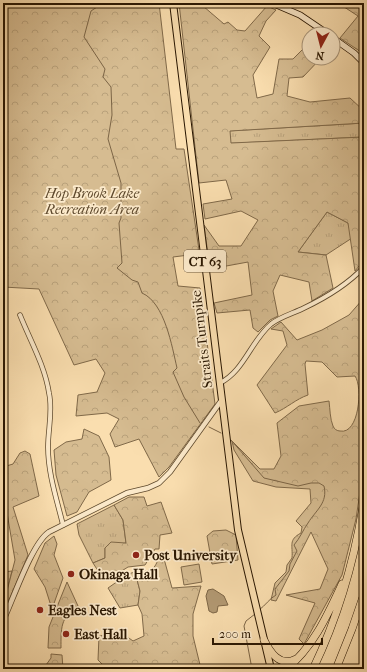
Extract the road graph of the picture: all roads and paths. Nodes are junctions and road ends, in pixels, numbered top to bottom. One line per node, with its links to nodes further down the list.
1 (173, 3): 8 (main road, Straits Turnpike / CT 63)
2 (272, 3): 3 (main road)
3 (316, 26)
4 (341, 44): 5 (main road)
5 (364, 63)
6 (364, 267): 8 (street)
7 (20, 315): 11 (street)
8 (220, 383): 9 (main road, Straits Turnpike / CT 63)
9 (221, 401): 11 (street); 16 (main road, Straits Turnpike / CT 63)
10 (364, 500): 12 (highway)
11 (63, 525): 15 (street)
12 (356, 546): 17 (highway); 20 (highway)
13 (364, 594): 14 (highway)
14 (358, 614): 21 (highway); 22 (highway)
15 (3, 621)
16 (264, 640): 17 (highway); 18 (main road, Straits Turnpike / CT 63)
17 (304, 653): 19 (highway)
18 (271, 669)
19 (286, 669)
20 (313, 669)
21 (336, 669)
22 (340, 669)

